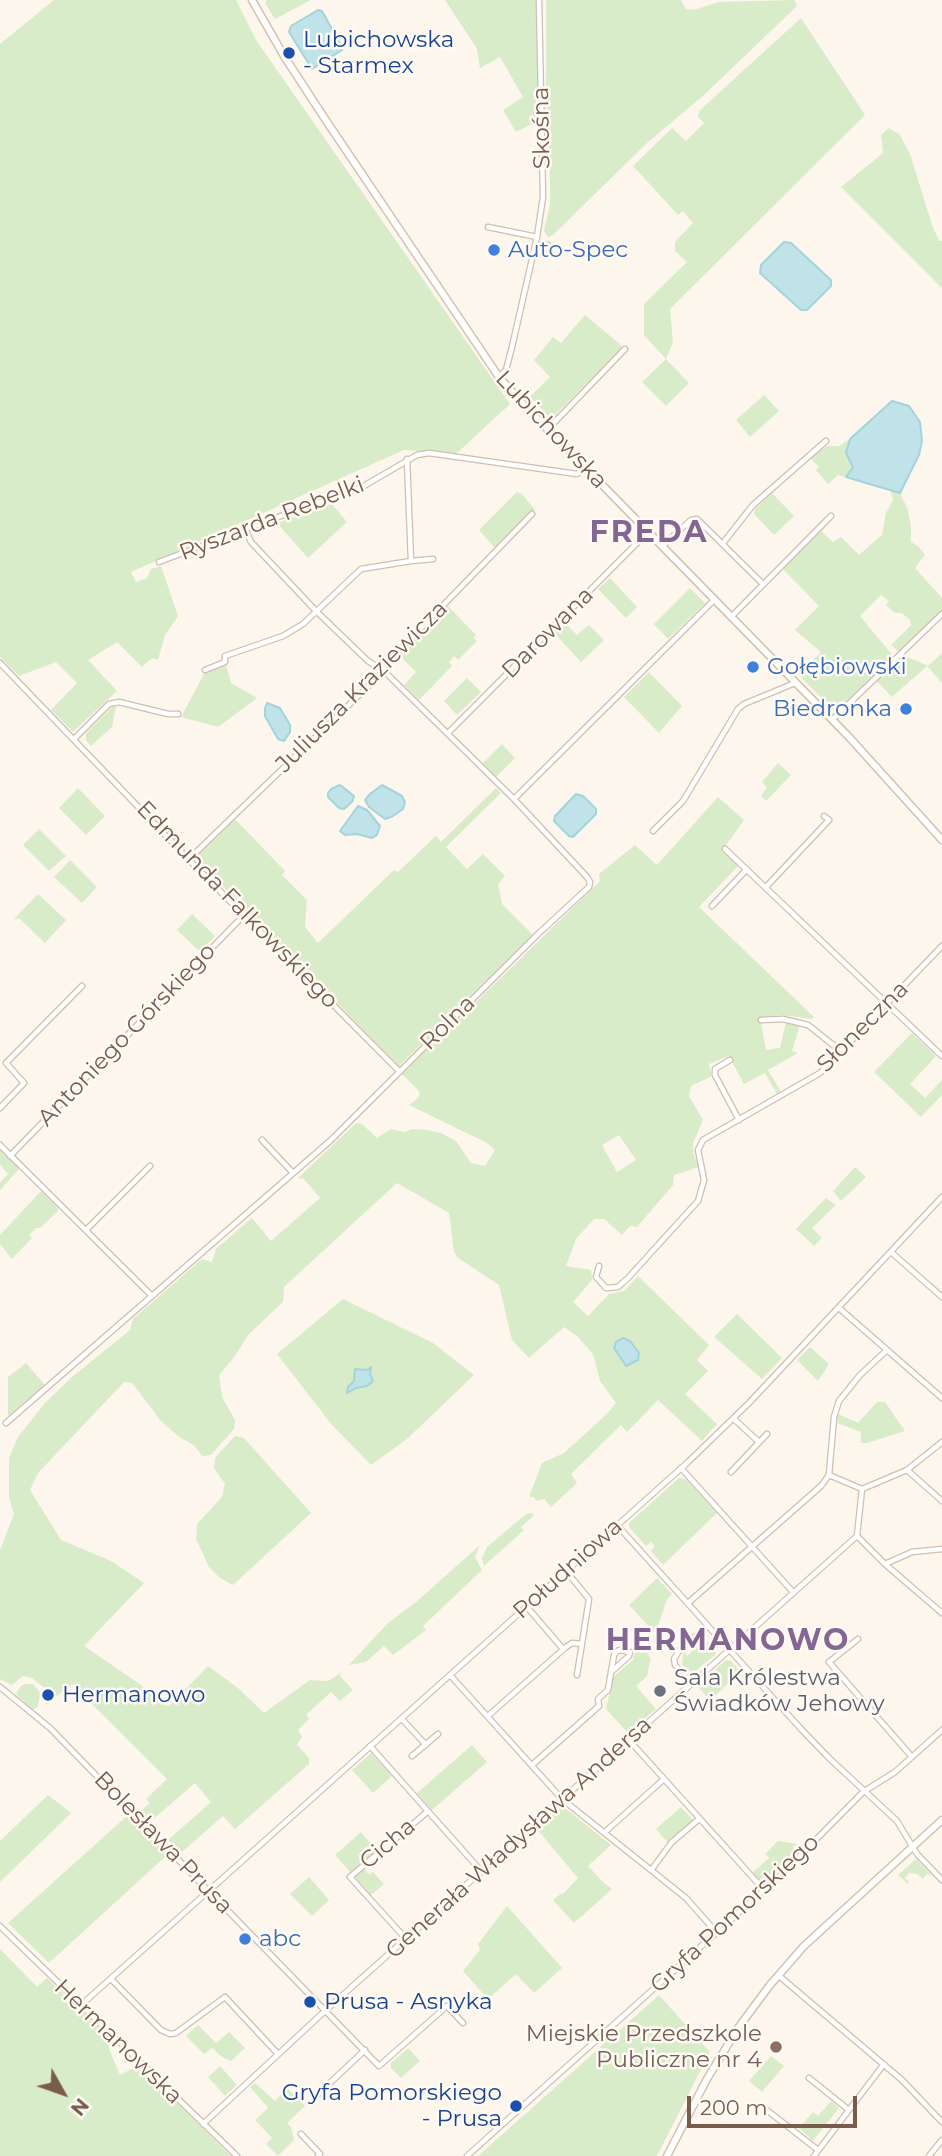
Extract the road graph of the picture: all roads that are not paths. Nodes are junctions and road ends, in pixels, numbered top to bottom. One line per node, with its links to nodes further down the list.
1 (253, 0): 8 (street, Lubichowska)
2 (539, 0): 4 (street, Skośna)
3 (488, 227): 4 (street)
4 (537, 237): 6 (street, Skośna)
5 (548, 245): 6 (street)
6 (532, 256): 8 (street, Skośna)
7 (625, 348): 9 (street)
8 (499, 377): 9 (street, Lubichowska)
9 (548, 429): 12 (street, Lubichowska)
10 (826, 441): 17 (street)
11 (407, 459): 12 (street, Ryszarda Rebelki); 15 (street, Ryszarda Rebelki); 20 (street)
12 (586, 469): 16 (street, Lubichowska)
13 (532, 514): 29 (street, Juliusza Kraziewicza)
14 (831, 516): 22 (street)
15 (246, 531): 21 (street, Ryszarda Rebelki); 24 (street)
16 (648, 532): 18 (street, Lubichowska); 33 (street, Darowana)
17 (723, 543): 18 (street); 22 (street)
18 (662, 546): 23 (street, Lubichowska)
19 (433, 559): 20 (street)
20 (411, 561): 24 (street)
21 (159, 562)
22 (763, 584): 26 (street)
23 (714, 600): 26 (street, Lubichowska); 35 (street)
24 (316, 611): 28 (street); 29 (street)
25 (942, 614): 32 (street)
26 (730, 617): 30 (street, Lubichowska)
27 (0, 663): 34 (street, Edmunda Falkowskiego)
28 (205, 670)
29 (384, 671): 33 (street); 40 (street, Juliusza Kraziewicza)
30 (795, 683): 32 (street, Lubichowska); 37 (street)
31 (178, 714): 34 (street)
32 (832, 720): 38 (street, Lubichowska)
33 (448, 733): 35 (street)
34 (74, 739): 40 (street, Edmunda Falkowskiego)
35 (514, 799): 52 (street, Rolna)
36 (824, 816): 42 (street)
37 (653, 831)
38 (942, 840)
39 (725, 849): 41 (street)
40 (190, 858): 44 (street, Edmunda Falkowskiego)
41 (747, 869): 42 (street); 43 (street)
42 (766, 887): 47 (street)
43 (712, 906)
44 (244, 915): 52 (street, Edmunda Falkowskiego); 57 (street, Antoniego Górskiego)
45 (942, 946): 47 (street, Słoneczna)
46 (82, 986): 53 (street)
47 (887, 1004): 49 (street, Słoneczna); 50 (street)
48 (761, 1020): 49 (street)
49 (842, 1052): 54 (street, Słoneczna)
50 (942, 1056)
51 (730, 1060): 54 (street)
52 (400, 1072): 59 (street, Rolna)
53 (0, 1108)
54 (739, 1120): 63 (street, Słoneczna)
55 (262, 1140): 59 (street)
56 (0, 1145): 57 (street)
57 (10, 1156): 61 (street)
58 (150, 1166): 61 (street)
59 (293, 1173): 64 (street, Rolna)
60 (941, 1199): 62 (street, Południowa)
61 (87, 1229): 64 (street)
62 (891, 1252): 65 (street); 66 (street, Południowa)
63 (599, 1266)
64 (152, 1296): 70 (street, Rolna)
65 (942, 1297)
66 (839, 1308): 67 (street); 69 (street, Południowa)
67 (887, 1350): 68 (street); 77 (street)
68 (942, 1398)
69 (734, 1419): 73 (street); 74 (street, Południowa)
70 (6, 1423)
71 (768, 1434): 73 (street)
72 (942, 1441): 75 (street)
73 (759, 1442): 76 (street)
74 (681, 1468): 80 (street, Południowa); 82 (street)
75 (907, 1470): 78 (street); 79 (street)
76 (731, 1472)
77 (829, 1475): 78 (street); 82 (street)
78 (863, 1489): 81 (street)
79 (942, 1501)
80 (617, 1525): 85 (street, Południowa); 87 (street)
81 (857, 1536): 84 (street); 86 (street, Generała Władysława Andersa)
82 (753, 1548): 86 (street); 87 (street)
83 (942, 1549): 84 (street)
84 (885, 1564): 89 (street)
85 (566, 1571): 88 (street, Południowa); 92 (street)
86 (793, 1592): 94 (street, Generała Władysława Andersa)
87 (688, 1603): 90 (street)
88 (527, 1607): 93 (street); 96 (street, Południowa)
89 (942, 1613)
90 (708, 1626): 94 (street); 98 (street)
91 (858, 1639): 108 (street)
92 (582, 1644): 93 (street); 97 (street)
93 (563, 1649): 100 (street)
94 (730, 1650): 98 (street, Generała Władysława Andersa); 111 (street)
95 (611, 1672): 95 (street); 109 (street)
96 (450, 1675): 100 (street); 101 (street, Południowa)
97 (577, 1675)
98 (692, 1684): 104 (street, Generała Władysława Andersa)
99 (0, 1687): 122 (street, Bolesława Prusa)
100 (489, 1715): 109 (street)
101 (402, 1719): 105 (street); 106 (street, Południowa)
102 (942, 1730): 108 (street, Gryfa Pomorskiego)
103 (438, 1734): 105 (street)
104 (629, 1740): 110 (street); 112 (street, Generała Władysława Andersa)
105 (426, 1745): 107 (street)
106 (370, 1746): 113 (street, Cicha); 122 (street, Południowa)
107 (412, 1756)
108 (912, 1757): 111 (street, Gryfa Pomorskiego)
109 (532, 1765): 112 (street)
110 (664, 1779): 114 (street); 116 (street)
111 (866, 1791): 117 (street); 121 (street, Gryfa Pomorskiego)
112 (562, 1799): 116 (street); 119 (street, Generała Władysława Andersa)
113 (427, 1812): 119 (street, Cicha); 125 (street, Cicha)
114 (699, 1819): 118 (street); 121 (street)
115 (942, 1820): 117 (street)
116 (605, 1832): 118 (street)
117 (912, 1847): 120 (street); 126 (street)
118 (652, 1870): 124 (street)
119 (482, 1872): 125 (street, Generała Władysława Andersa)
120 (942, 1880)
121 (764, 1890): 124 (street, Gryfa Pomorskiego)
122 (209, 1891): 127 (street, Południowa); 129 (street, Bolesława Prusa)
123 (0, 1926): 128 (street, Hermanowska)
124 (717, 1933): 145 (street, Gryfa Pomorskiego)
125 (406, 1939): 129 (street, Generała Władysława Andersa)
126 (778, 1975): 133 (street); 146 (street)
127 (111, 1979): 128 (street, Południowa); 132 (street)
128 (80, 2006): 139 (street, Hermanowska)
129 (326, 2010): 131 (street, Bolesława Prusa); 132 (street, Generała Władysława Andersa)
130 (463, 2023): 131 (street, Bolesława Prusa)
131 (365, 2050): 135 (street)
132 (278, 2054): 139 (street, Generała Władysława Andersa)
133 (884, 2064): 136 (street); 138 (street)
134 (809, 2078): 136 (street)
135 (317, 2095)
136 (849, 2110): 142 (street)
137 (768, 2111): 142 (street)
138 (942, 2122)
139 (203, 2124): 143 (street, Hermanowska)
140 (301, 2134): 144 (street)
141 (942, 2140): 148 (street)
142 (818, 2150): 147 (street)
143 (237, 2156)
144 (318, 2156)
145 (467, 2156)
146 (667, 2156)
147 (814, 2156)
148 (929, 2156)

